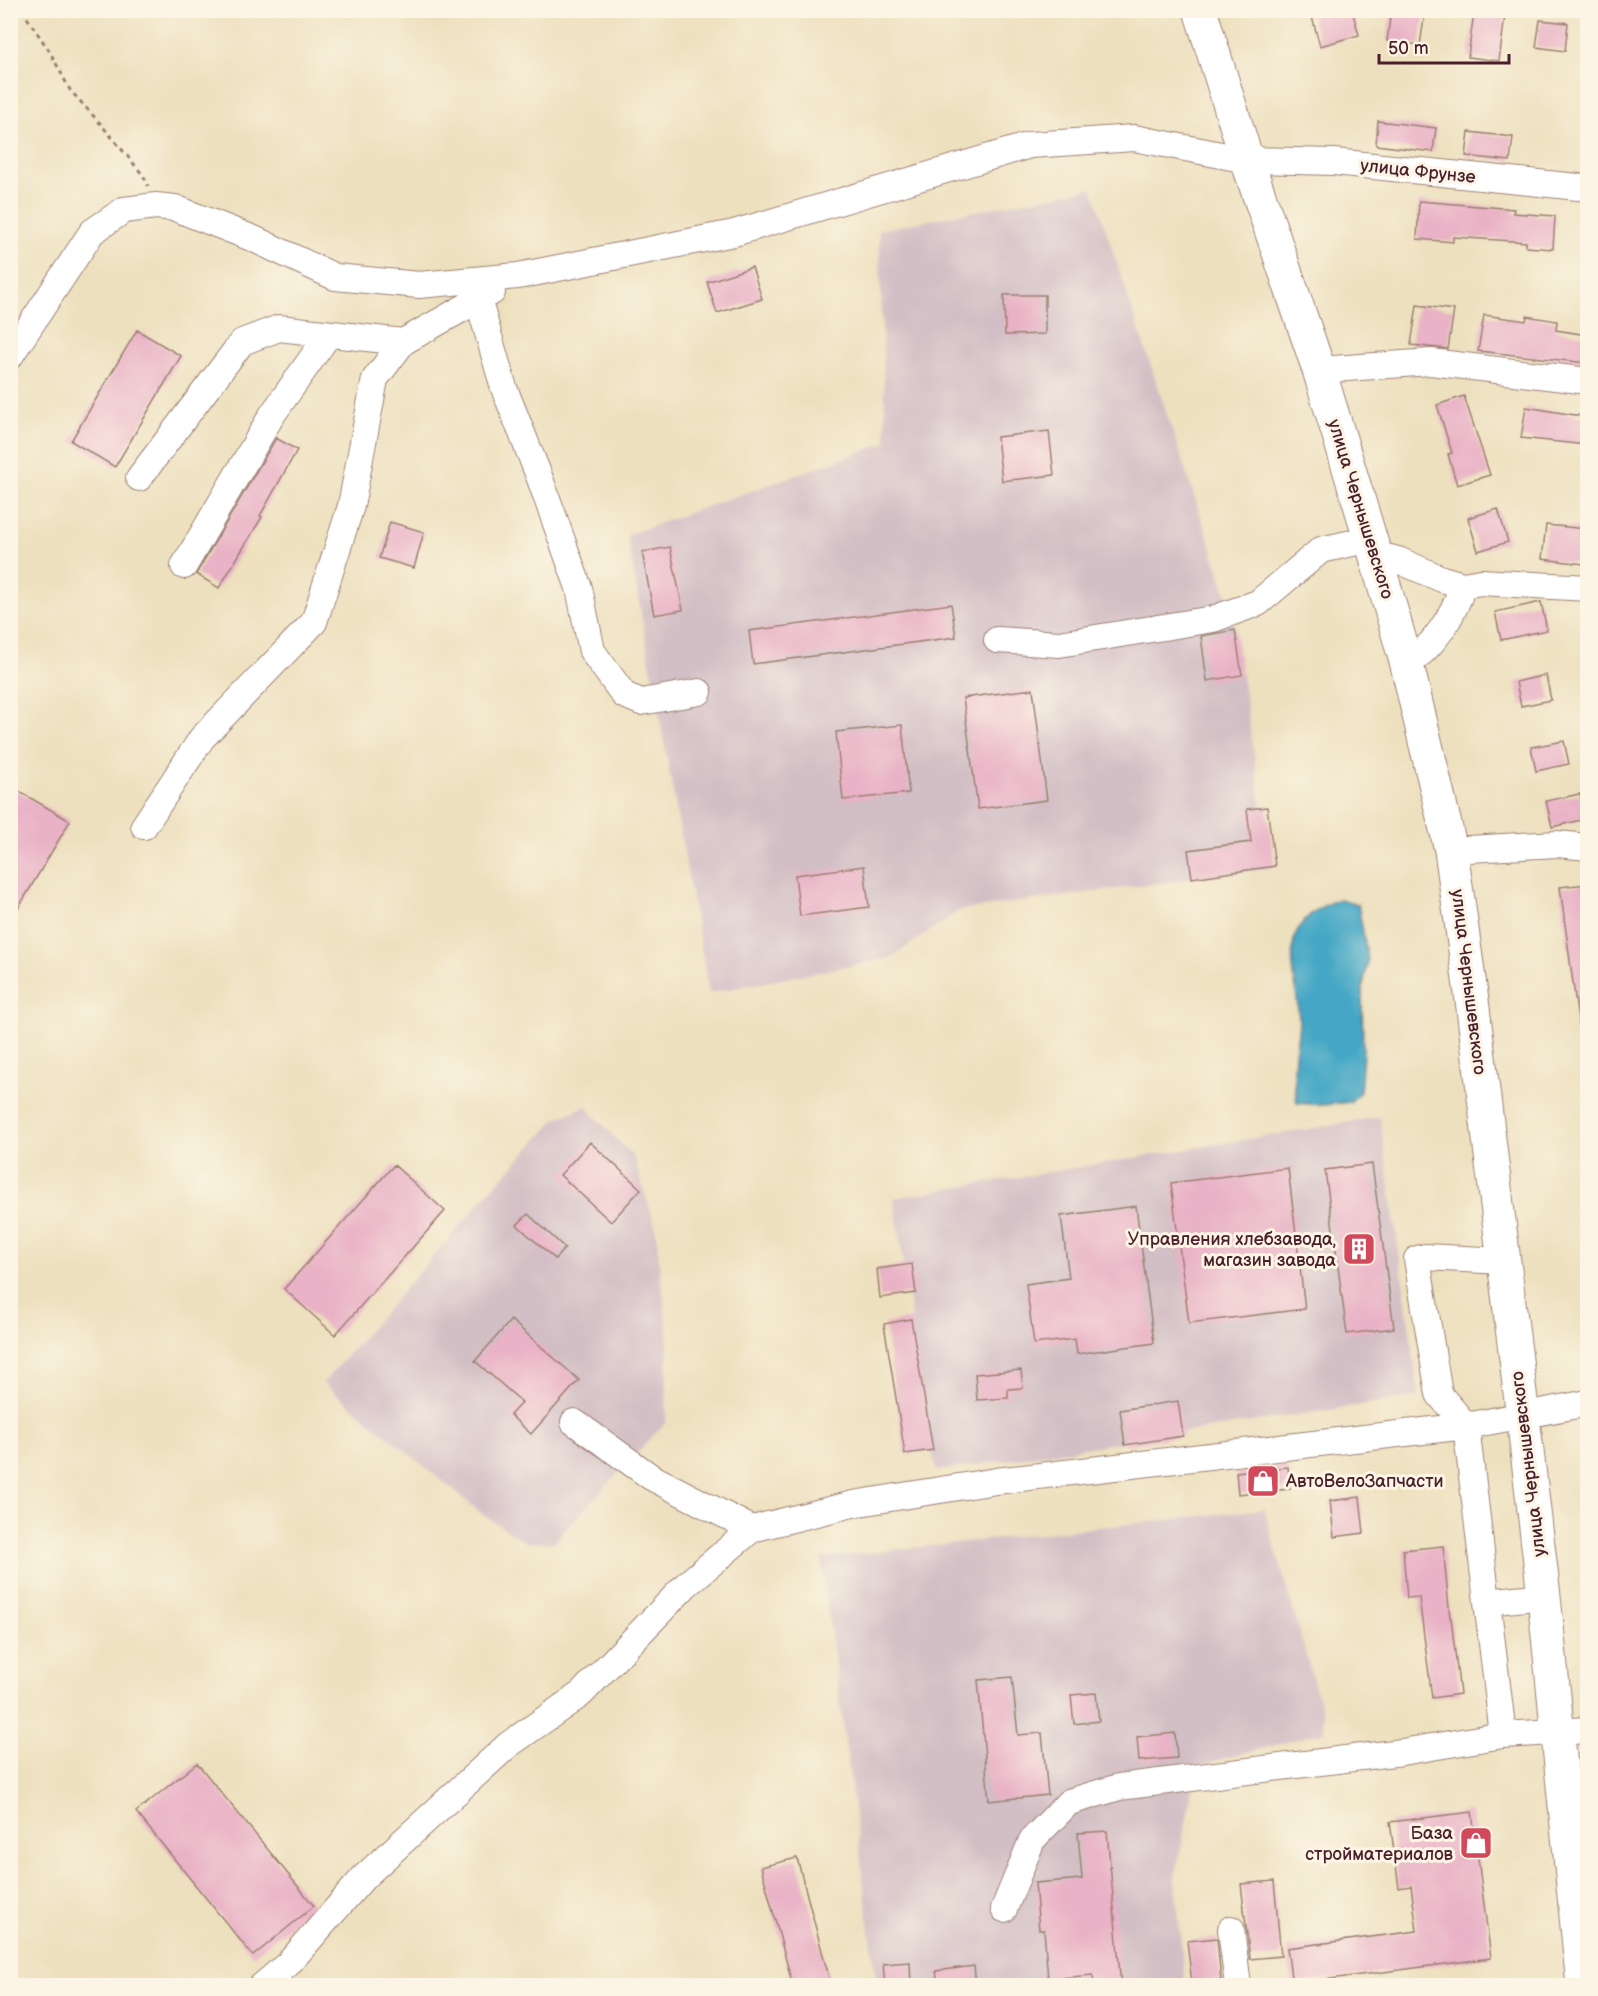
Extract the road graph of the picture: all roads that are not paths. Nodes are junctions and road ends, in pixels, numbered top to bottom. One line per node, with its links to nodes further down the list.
1 (1200, 10): 2 (main road, улица Чернышевского)
2 (1247, 160): 3 (street, улица Фрунзе); 4 (street, улица Фрунзе); 9 (main road, улица Чернышевского)
3 (1587, 188)
4 (518, 276): 5 (street); 8 (street)
5 (478, 300): 7 (street); 18 (street)
6 (329, 334): 7 (street); 11 (street); 13 (street)
7 (403, 342): 19 (street)
8 (10, 356)
9 (1319, 370): 10 (street); 12 (main road, улица Чернышевского)
10 (1587, 381)
11 (139, 478)
12 (1373, 546): 14 (street); 16 (street); 17 (main road, улица Чернышевского)
13 (184, 566)
14 (1463, 585): 15 (street); 17 (street)
15 (1587, 588)
16 (997, 640)
17 (1407, 664): 21 (main road, улица Чернышевского)
18 (699, 692)
19 (144, 826)
20 (1587, 847): 21 (street)
21 (1451, 850): 22 (main road, улица Чернышевского)
22 (1503, 1261): 24 (main road, улица Чернышевского); 26 (street)
23 (1587, 1403): 24 (street)
24 (1523, 1417): 26 (street); 28 (main road, улица Чернышевского)
25 (574, 1422): 27 (street)
26 (1466, 1426): 27 (street); 29 (street)
27 (752, 1529): 34 (street)
28 (1544, 1596): 29 (street); 30 (main road, улица Чернышевского)
29 (1487, 1602): 31 (street)
30 (1572, 1730): 31 (street); 36 (main road, улица Чернышевского)
31 (1503, 1735): 32 (street)
32 (1004, 1909)
33 (1231, 1929): 35 (street)
34 (262, 1986)
35 (1238, 1986)
36 (1584, 1986)

